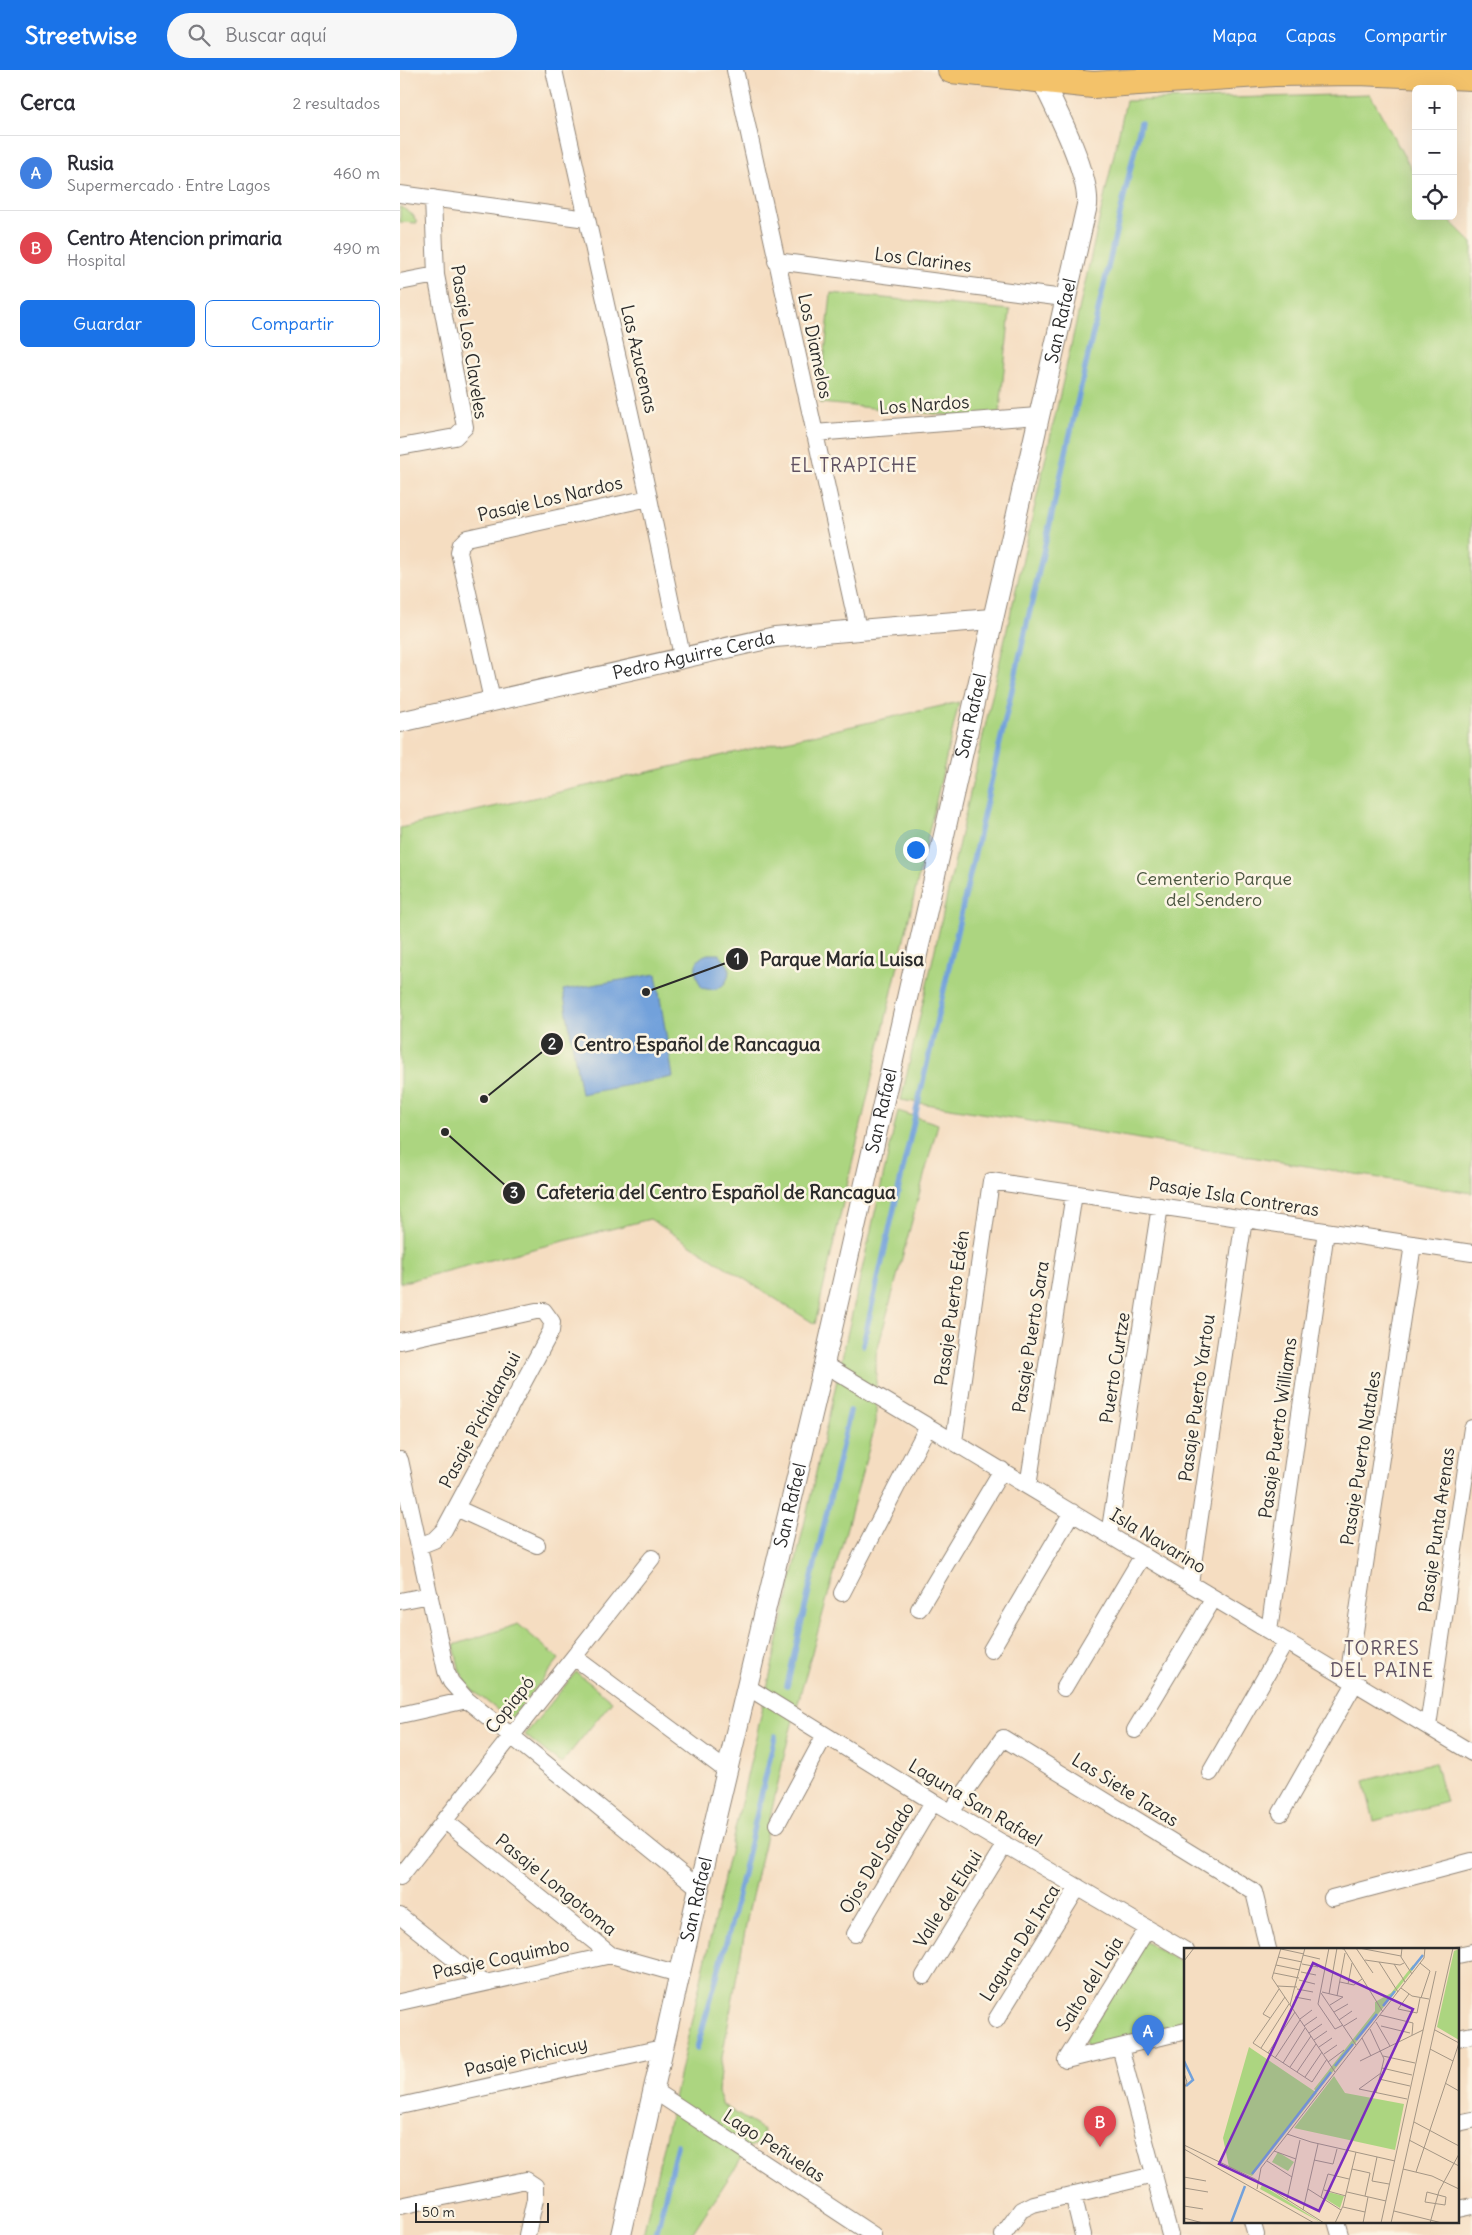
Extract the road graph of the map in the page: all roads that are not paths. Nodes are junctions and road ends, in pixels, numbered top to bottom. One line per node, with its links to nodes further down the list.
1 (554, 70): 8 (street, Las Azucenas)
2 (735, 70): 9 (street, Los Diamelos)
3 (951, 70): 4 (main road)
4 (1039, 75): 5 (main road); 12 (street, San Rafael)
5 (1472, 76)
6 (400, 194): 7 (street)
7 (433, 198): 8 (street); 10 (street, Pasaje Los Claveles)
8 (587, 219): 16 (street, Las Azucenas)
9 (776, 261): 12 (street, Los Clarines); 14 (street, Los Diamelos)
10 (436, 275): 11 (street); 15 (street, Pasaje Los Claveles)
11 (400, 282)
12 (1064, 298): 13 (street, San Rafael)
13 (1038, 416): 14 (street, Los Nardos); 17 (street, San Rafael)
14 (814, 433): 18 (street, Los Diamelos)
15 (400, 446)
16 (649, 498): 19 (street, Las Azucenas); 20 (street, Pasaje Los Nardos)
17 (991, 619): 18 (street, Pedro Aguirre Cerda); 30 (street, San Rafael)
18 (858, 629): 19 (street, Pedro Aguirre Cerda)
19 (682, 656): 20 (street, Pedro Aguirre Cerda)
20 (492, 700): 21 (street, Pedro Aguirre Cerda)
21 (400, 722)
22 (991, 1181): 23 (street, Pasaje Isla Contreras); 33 (street, Pasaje Puerto Edén)
23 (1074, 1194): 24 (street, Pasaje Isla Contreras); 37 (street, Pasaje Puerto Sara)
24 (1160, 1206): 25 (street, Pasaje Isla Contreras); 40 (street, Puerto Curtze)
25 (1244, 1219): 26 (street, Pasaje Isla Contreras); 45 (street, Pasaje Puerto Yartou)
26 (1326, 1232): 27 (street, Pasaje Isla Contreras); 51 (street, Pasaje Puerto Williams)
27 (1413, 1244): 28 (street, Pasaje Isla Contreras); 55 (street, Pasaje Puerto Natales)
28 (1472, 1253)
29 (400, 1341): 38 (street, Pasaje Pichidangui)
30 (824, 1364): 31 (street, Isla Navarino); 56 (street, San Rafael)
31 (928, 1426): 33 (street, Isla Navarino); 46 (street)
32 (1472, 1428): 60 (street, Pasaje Punta Arenas)
33 (954, 1441): 35 (street, Isla Navarino)
34 (400, 1460): 36 (street)
35 (1002, 1470): 37 (street, Isla Navarino); 50 (street)
36 (402, 1480): 42 (street)
37 (1028, 1486): 39 (street, Isla Navarino)
38 (456, 1508): 41 (street); 42 (street, Pasaje Pichidangui)
39 (1072, 1512): 40 (street, Isla Navarino); 53 (street)
40 (1109, 1535): 43 (street, Isla Navarino)
41 (537, 1545)
42 (419, 1546): 47 (street)
43 (1143, 1555): 45 (street, Isla Navarino); 57 (street)
44 (652, 1558): 54 (street, Copiapó)
45 (1190, 1584): 48 (street, Isla Navarino)
46 (842, 1593)
47 (430, 1595): 49 (street); 58 (street)
48 (1214, 1598): 51 (street, Isla Navarino); 61 (street)
49 (400, 1601)
50 (918, 1609)
51 (1269, 1631): 52 (street, Isla Navarino)
52 (1286, 1641): 55 (street, Isla Navarino); 66 (street)
53 (991, 1650)
54 (574, 1657): 63 (street, Copiapó); 65 (street)
55 (1351, 1680): 60 (street, Isla Navarino); 69 (street)
56 (746, 1686): 62 (street, Laguna San Rafael); 65 (street, San Rafael)
57 (1064, 1688)
58 (467, 1700): 59 (street); 63 (street)
59 (400, 1715)
60 (1428, 1726): 64 (street, Isla Navarino)
61 (1135, 1730)
62 (825, 1735): 67 (street, Laguna San Rafael); 71 (street)
63 (511, 1736): 70 (street, Copiapó); 76 (street)
64 (1472, 1753)
65 (726, 1771): 76 (street, San Rafael)
66 (1210, 1773)
67 (933, 1802): 68 (street, Laguna San Rafael); 80 (street, Ojos Del Salado)
68 (951, 1812): 72 (street, Laguna San Rafael); 81 (street, Las Siete Tazas)
69 (1281, 1813)
70 (444, 1820): 74 (street, Copiapó); 83 (street, Pasaje Longotoma)
71 (777, 1824)
72 (1006, 1844): 75 (street, Laguna San Rafael); 85 (street, Valle del Elqui)
73 (1472, 1861): 77 (street)
74 (400, 1876)
75 (1078, 1887): 79 (street, Laguna San Rafael); 88 (street, Laguna Del Inca)
76 (699, 1888): 84 (street, San Rafael)
77 (1332, 1898)
78 (400, 1916): 86 (street)
79 (1147, 1929): 82 (street, Laguna San Rafael); 90 (street, Salto del Laja)
80 (855, 1934)
81 (1268, 1948)
82 (1184, 1950)
83 (611, 1955): 84 (street, Pasaje Longotoma); 86 (street, Pasaje Coquimbo)
84 (679, 1974): 91 (street, San Rafael)
85 (924, 1976)
86 (484, 1983): 87 (street, Pasaje Coquimbo)
87 (400, 2002)
88 (996, 2020)
89 (1184, 2031): 90 (street)
90 (1120, 2047): 94 (street)
91 (662, 2048): 92 (street, San Rafael); 93 (street, Pasaje Pichicuy)
92 (653, 2090): 100 (street, San Rafael); 101 (street, Lago Peñuelas)
93 (400, 2106)
94 (1154, 2175): 95 (street); 104 (street)
95 (1073, 2194): 102 (street); 103 (street)
96 (400, 2206): 99 (street)
97 (1252, 2222): 105 (street)
98 (1336, 2222): 106 (street)
99 (527, 2235)
100 (621, 2235)
101 (873, 2235)
102 (1003, 2235)
103 (1083, 2235)
104 (1170, 2235)
105 (1256, 2235)
106 (1340, 2235)

